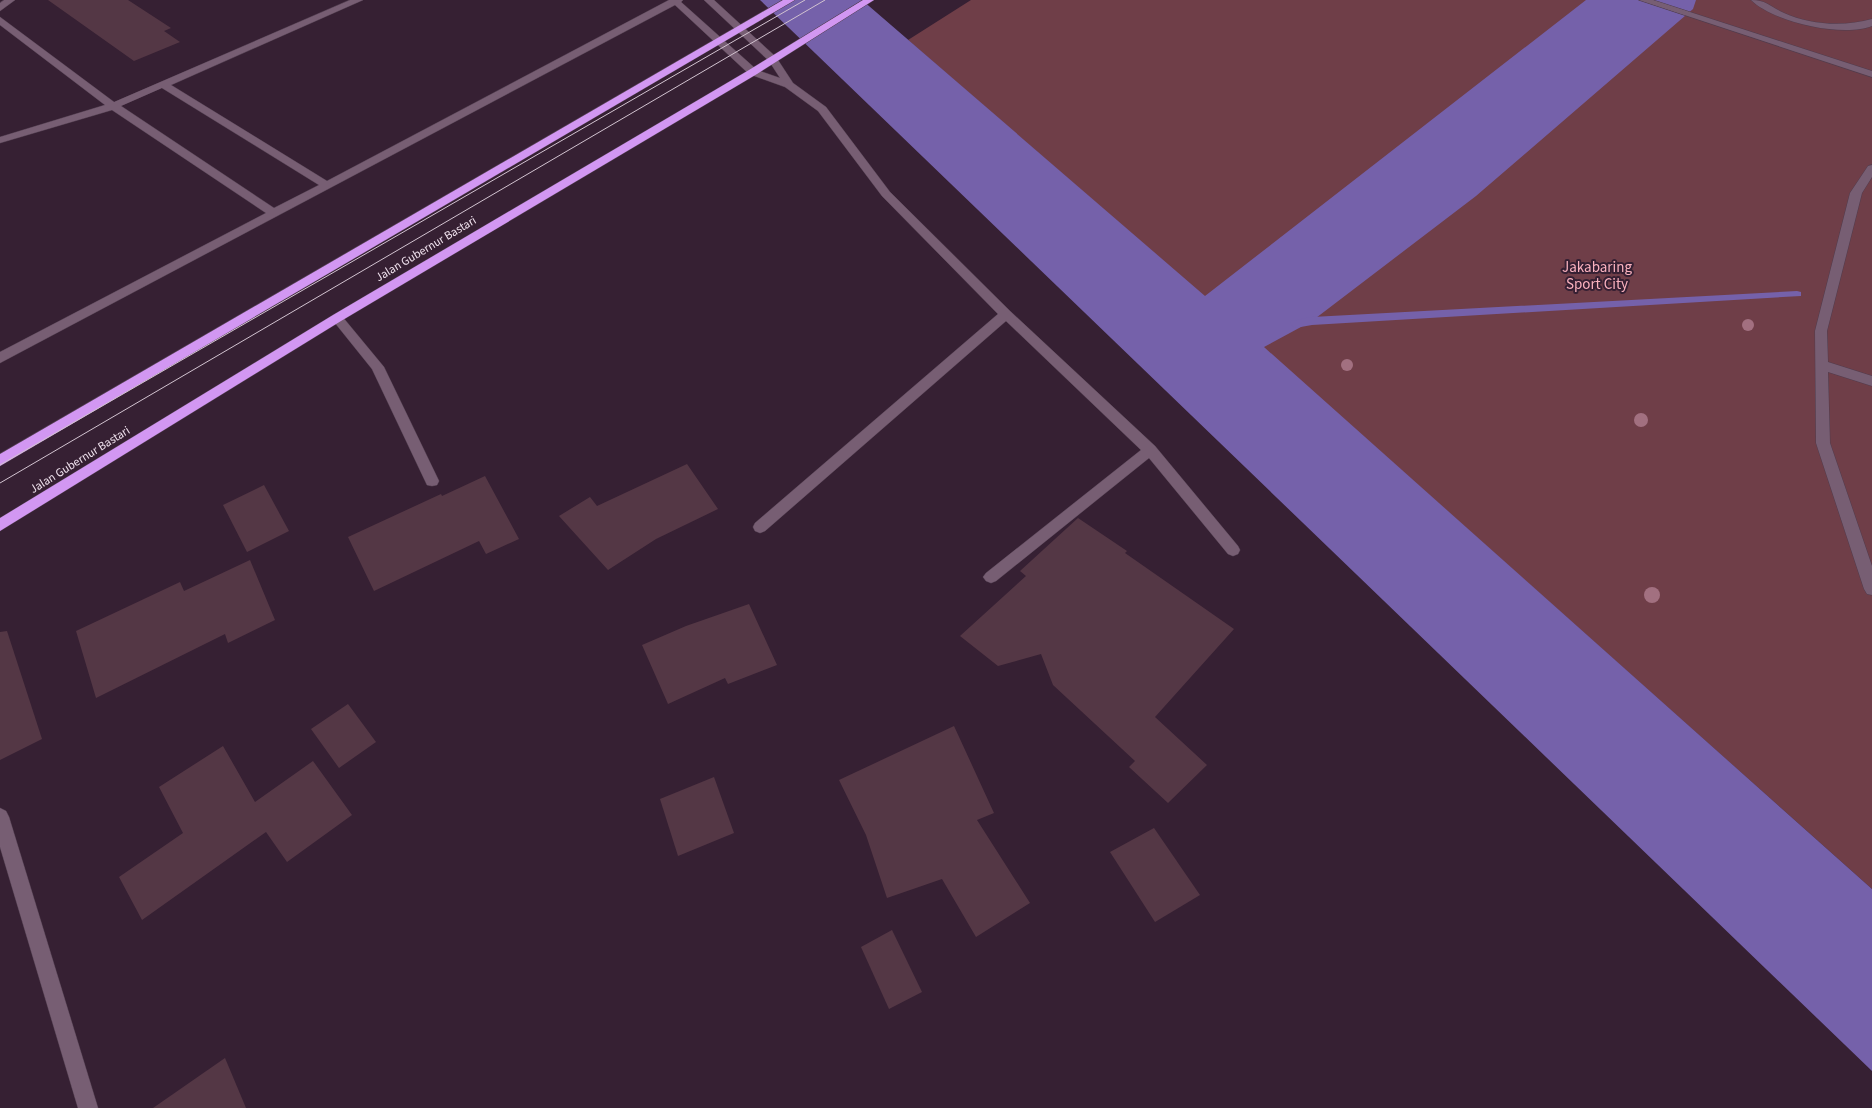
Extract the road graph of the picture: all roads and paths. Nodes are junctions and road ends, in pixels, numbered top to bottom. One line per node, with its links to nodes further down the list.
1 (10, 0): 9 (street)
2 (358, 0): 17 (street)
3 (676, 0): 13 (street); 22 (street)
4 (709, 0): 12 (street)
5 (790, 0): 12 (highway)
6 (868, 0): 14 (highway, Jalan Gubernur Bastari)
7 (1644, 0): 16 (street)
8 (1756, 0): 11 (street)
9 (0, 8)
10 (0, 20): 19 (street)
11 (1872, 22)
12 (744, 26): 13 (highway); 14 (street)
13 (718, 42): 15 (street); 30 (highway)
14 (773, 59): 15 (highway, Jalan Gubernur Bastari); 18 (street)
15 (753, 72): 18 (street); 25 (highway, Jalan Gubernur Bastari)
16 (1872, 74)
17 (164, 84): 19 (street); 22 (street)
18 (788, 85): 24 (street)
19 (113, 106): 20 (street); 23 (street)
20 (0, 140)
21 (1872, 168): 27 (street)
22 (325, 184): 23 (street)
23 (272, 212): 26 (street)
24 (1006, 314): 29 (street); 33 (street)
25 (337, 318): 31 (street); 32 (highway, Jalan Gubernur Bastari)
26 (0, 358)
27 (1822, 365): 28 (street); 36 (street)
28 (1872, 381)
29 (1150, 450): 34 (street); 35 (street)
30 (0, 461)
31 (432, 481)
32 (0, 525)
33 (760, 527)
34 (1233, 550)
35 (991, 577)
36 (1872, 589)
37 (0, 817): 38 (street)
38 (88, 1108)

